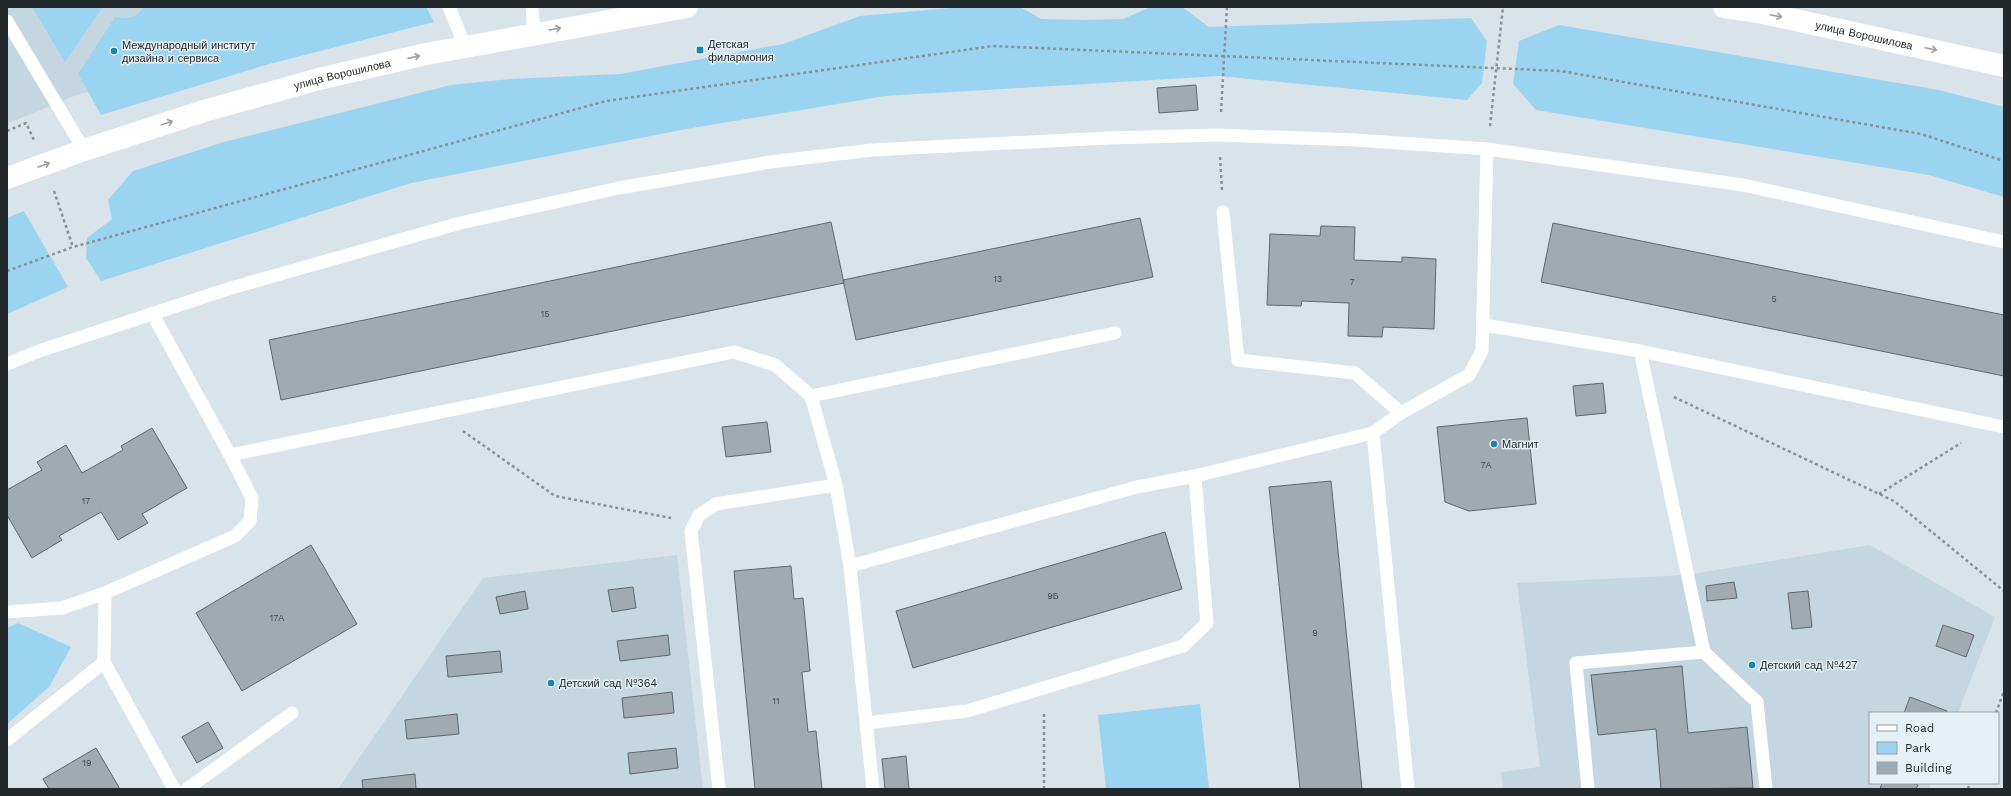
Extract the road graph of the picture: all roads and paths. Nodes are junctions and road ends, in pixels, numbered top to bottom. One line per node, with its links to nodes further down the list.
1 (449, 7): 9 (lane)
2 (532, 7): 8 (lane)
3 (687, 7): 8 (street, улица Ворошилова, one-way to 3)
4 (1227, 7): 10 (path)
5 (1503, 7): 12 (path)
6 (1724, 7): 11 (street, улица Ворошилова, one-way to 11)
7 (7, 21): 15 (lane)
8 (534, 33): 9 (street, улица Ворошилова)
9 (465, 46): 15 (street, улица Ворошилова, one-way to 9)
10 (1224, 56): 12 (path); 13 (path); 20 (path)
11 (2004, 66)
12 (1496, 68): 14 (path); 16 (path)
13 (1219, 135): 14 (lane); 18 (path); 21 (lane)
14 (1487, 149): 19 (lane); 22 (lane)
15 (84, 150): 17 (street, улица Ворошилова, one-way to 15)
16 (2004, 161)
17 (7, 178)
18 (1223, 212): 28 (lane)
19 (2004, 242)
20 (7, 271)
21 (152, 313): 25 (lane); 33 (lane)
22 (1484, 325): 24 (lane); 28 (lane)
23 (1115, 333): 27 (lane)
24 (1640, 351): 26 (lane); 30 (lane)
25 (7, 364)
26 (1646, 384): 36 (path); 42 (lane)
27 (811, 396): 29 (lane); 35 (lane)
28 (1401, 413): 32 (lane)
29 (438, 414): 33 (lane); 37 (path)
30 (1990, 424): 31 (lane); 36 (path)
31 (2004, 427)
32 (1373, 433): 34 (lane); 55 (lane)
33 (230, 455): 40 (lane)
34 (1195, 476): 38 (lane); 44 (lane)
35 (836, 485): 37 (lane); 38 (lane)
36 (1879, 495): 39 (path)
37 (695, 522): 52 (lane)
38 (850, 566): 48 (lane)
39 (2004, 591)
40 (106, 593): 41 (lane); 43 (lane)
41 (7, 612)
42 (1704, 652): 56 (lane); 57 (lane)
43 (104, 662): 49 (lane); 50 (lane)
44 (1044, 688): 48 (lane); 54 (path)
45 (2004, 691): 46 (path)
46 (1996, 712)
47 (292, 713): 51 (lane)
48 (866, 723): 53 (lane)
49 (7, 740)
50 (174, 789)
51 (187, 789)
52 (719, 789)
53 (872, 789)
54 (1044, 789)
55 (1408, 789)
56 (1588, 789)
57 (1766, 789)

